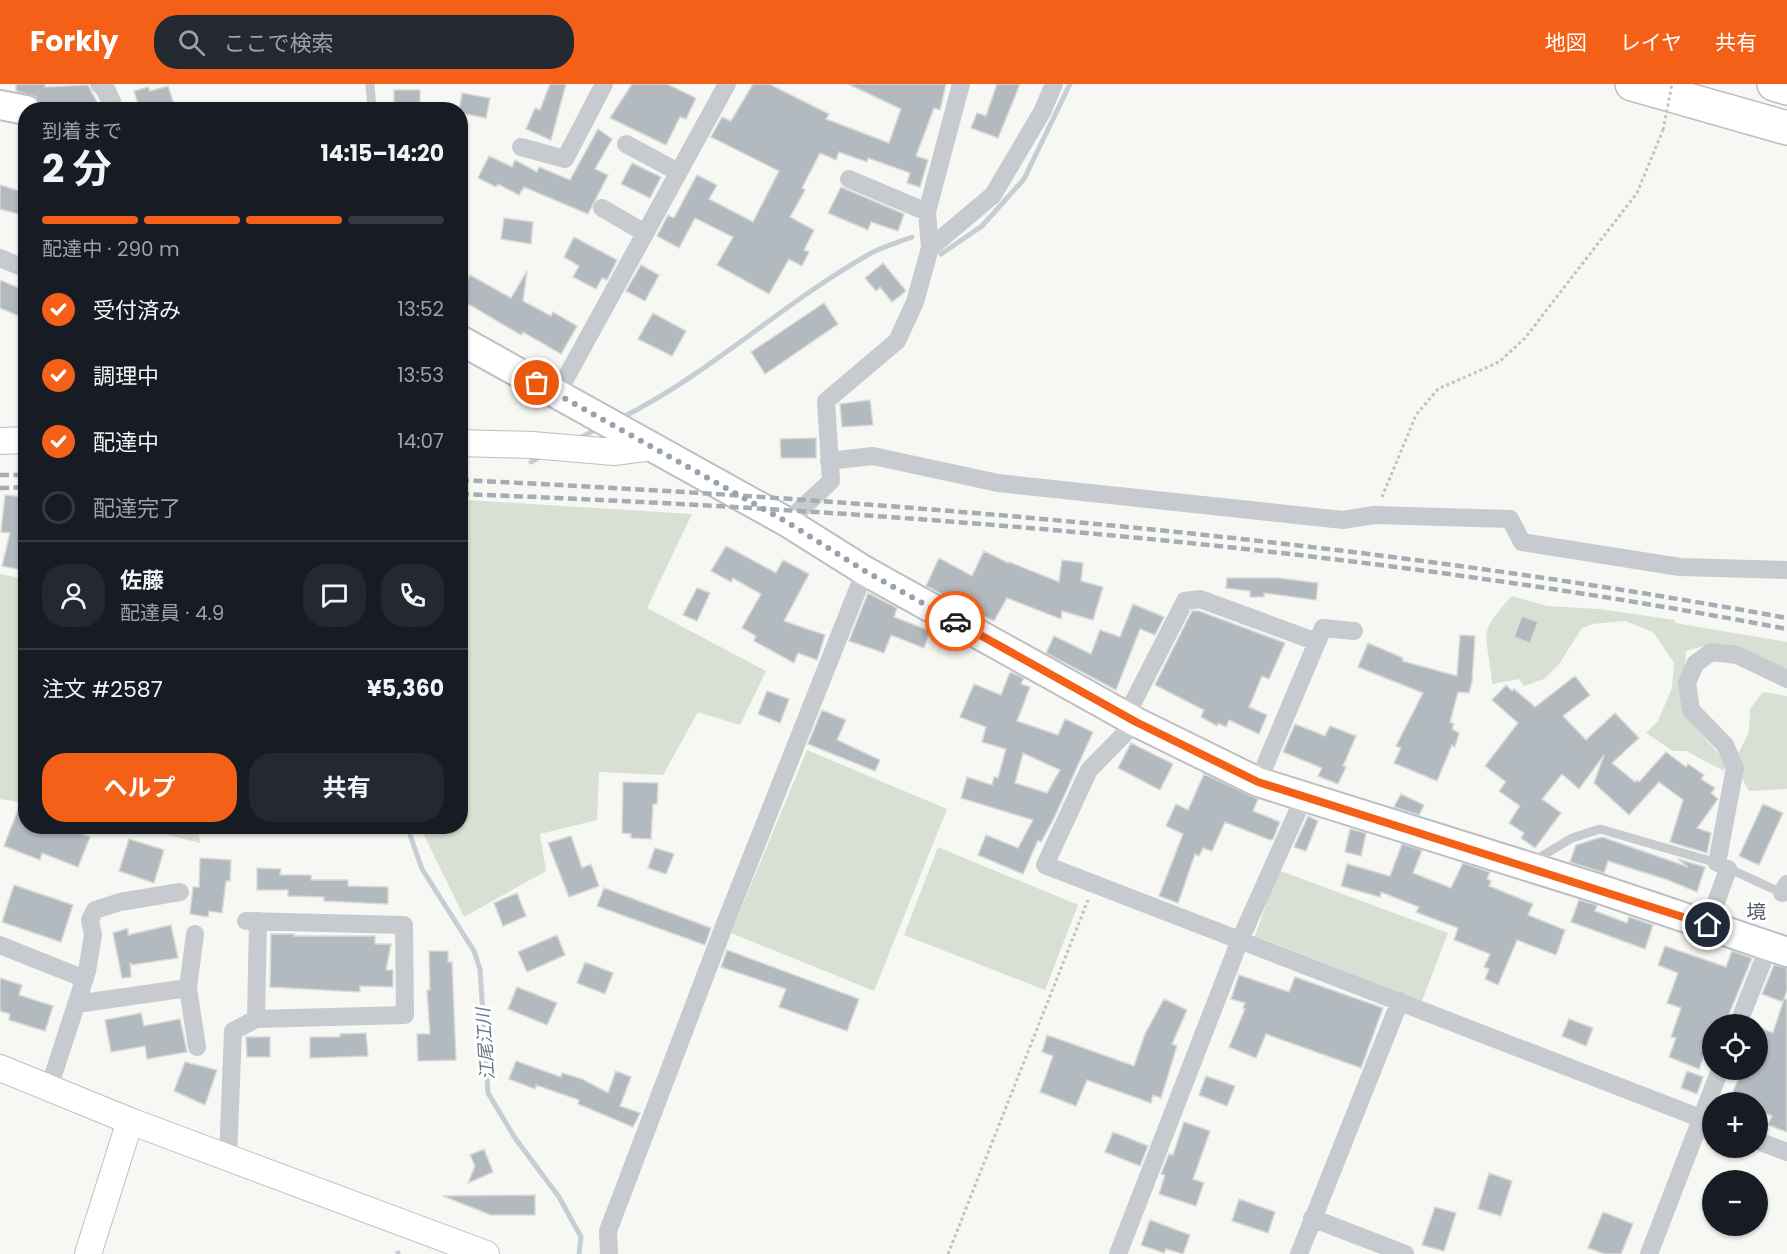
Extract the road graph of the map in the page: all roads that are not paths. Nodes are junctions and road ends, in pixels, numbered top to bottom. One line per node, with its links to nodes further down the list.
1 (99, 84): 10 (street)
2 (370, 84): 11 (lane)
3 (604, 84): 16 (street)
4 (727, 84): 17 (street)
5 (961, 84): 20 (street)
6 (1054, 84): 22 (street)
7 (1632, 84): 14 (highway)
8 (1774, 84): 9 (highway)
9 (1787, 88)
10 (110, 102)
11 (371, 102)
12 (0, 105): 13 (main road)
13 (18, 108)
14 (1787, 128)
15 (626, 144): 17 (street)
16 (521, 147)
17 (678, 172): 21 (street)
18 (849, 179): 20 (street)
19 (602, 208): 21 (street)
20 (927, 212): 22 (street)
21 (645, 233): 26 (street)
22 (930, 248): 31 (street)
23 (0, 258): 24 (street)
24 (18, 266)
25 (468, 344): 26 (main road)
26 (556, 394): 30 (main road)
27 (18, 440): 28 (street)
28 (0, 441)
29 (468, 443): 30 (street)
30 (652, 447): 32 (main road)
31 (830, 461): 32 (street); 33 (street)
32 (787, 522): 34 (main road)
33 (1787, 570)
34 (865, 571): 38 (main road); 68 (street)
35 (1354, 631): 36 (street)
36 (1317, 642): 38 (street); 39 (street)
37 (1787, 679): 42 (street)
38 (1131, 719): 39 (main road); 47 (street)
39 (1258, 782): 40 (main road)
40 (1304, 797): 41 (main road); 47 (street)
41 (1525, 866): 42 (lane); 45 (main road)
42 (1722, 866): 43 (lane); 45 (street)
43 (1785, 891)
44 (180, 892): 50 (street)
45 (1708, 925): 49 (main road)
46 (195, 934): 51 (street)
47 (1240, 940): 52 (street); 69 (street)
48 (0, 945): 50 (street)
49 (1778, 949): 54 (street)
50 (85, 979): 53 (street)
51 (188, 988): 53 (street); 56 (street)
52 (1400, 1001): 59 (street); 65 (street)
53 (76, 1004): 58 (street)
54 (1743, 1014)
55 (256, 1019): 55 (street); 64 (street)
56 (197, 1047)
57 (0, 1068): 58 (street)
58 (49, 1088): 60 (street)
59 (1702, 1118)
60 (130, 1121): 64 (street); 66 (street)
61 (1702, 1132): 72 (street)
62 (1768, 1145): 63 (street)
63 (1787, 1152)
64 (228, 1158): 67 (street)
65 (1312, 1218): 70 (street); 71 (street)
66 (88, 1254)
67 (486, 1254)
68 (609, 1254)
69 (1118, 1254)
70 (1299, 1254)
71 (1405, 1254)
72 (1649, 1254)

